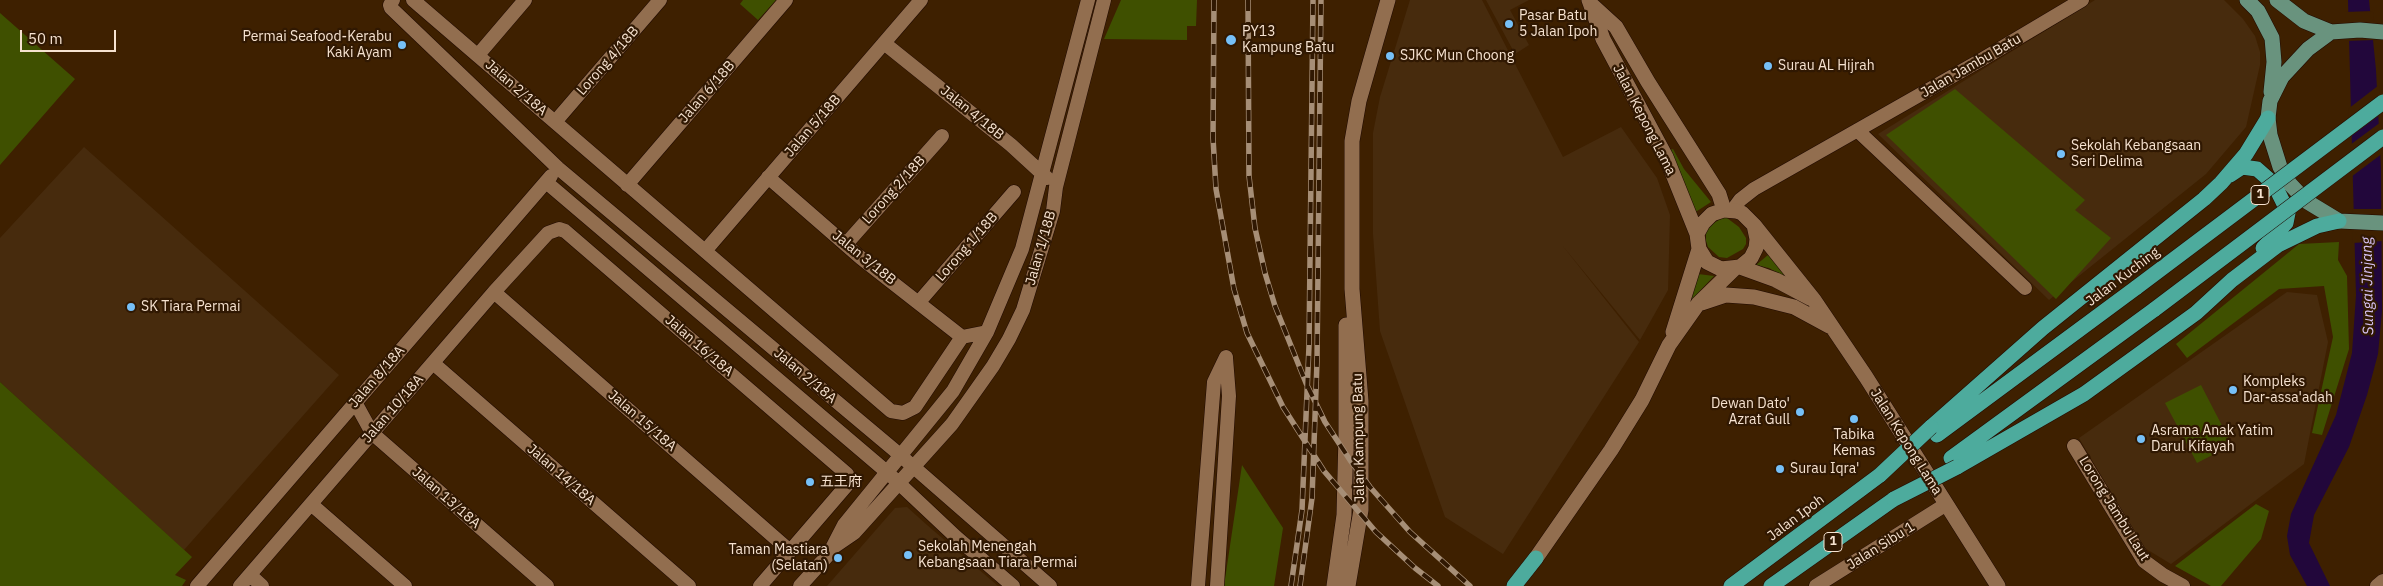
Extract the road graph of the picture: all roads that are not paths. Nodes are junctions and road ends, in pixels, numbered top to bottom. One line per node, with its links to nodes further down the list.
1 (394, 0): 25 (street, Jalan 2/18A)
2 (413, 0): 17 (street, Jalan 2/18A)
3 (525, 0): 17 (street)
4 (660, 0): 21 (street, Lorong 4/18B)
5 (786, 0): 30 (street, Jalan 6/18B)
6 (921, 0): 16 (street, Jalan 5/18B)
7 (1088, 0): 26 (street, Jalan 1/18B)
8 (1104, 0): 31 (street, Jalan 1/18B)
9 (1388, 0): 45 (street, Jalan Kampung Batu)
10 (2082, 0): 22 (street, Jalan Jambu Batu)
11 (2247, 0): 18 (main road)
12 (2278, 0): 14 (main road)
13 (1590, 3): 34 (street, Jalan Kepong Lama); 39 (street, Jalan Kepong Lama)
14 (2334, 31): 15 (main road); 18 (main road)
15 (2381, 32)
16 (884, 43): 26 (street, Jalan 4/18B); 27 (street, Jalan 5/18B)
17 (478, 56): 21 (street, Jalan 2/18A)
18 (2270, 100): 20 (main road)
19 (2383, 102): 59 (highway, Jalan Kuching / 1, bridge)
20 (2268, 118): 29 (highway); 35 (main road)
21 (555, 122): 30 (street, Jalan 2/18A)
22 (1858, 131): 32 (street, Jalan Jambu Batu); 44 (street)
23 (942, 136): 40 (street, Lorong 2/18B)
24 (2383, 137): 63 (highway, 1, bridge)
25 (558, 168): 28 (street, Jalan 8/18A); 62 (street, Jalan 2/18A)
26 (1043, 173): 31 (street, Jalan 4/18B); 51 (street, Jalan 1/18B)
27 (768, 178): 40 (street, Jalan 3/18B); 41 (street, Jalan 5/18B)
28 (546, 182): 56 (street, Jalan 8/18A); 65 (street, Jalan 2/18A)
29 (2221, 182): 43 (highway); 59 (highway)
30 (628, 185): 41 (street, Jalan 2/18A)
31 (1056, 187): 64 (street, Jalan 1/18B)
32 (1754, 189): 34 (street, Jalan Jambu Batu); 37 (street)
33 (1014, 192): 48 (street, Lorong 1/18B)
34 (1728, 210): 37 (street); 39 (street)
35 (2345, 222): 36 (main road); 43 (highway)
36 (2383, 224)
37 (1754, 225): 42 (street); 47 (street, Jalan Kepong Lama)
38 (548, 233): 46 (street, Jalan 10/18A); 70 (street, Jalan 16/18A)
39 (1698, 241): 42 (street); 53 (street)
40 (846, 244): 48 (street, Jalan 3/18B)
41 (705, 251): 52 (street, Jalan 2/18A)
42 (1737, 268): 47 (street); 49 (street)
43 (2232, 280): 63 (highway)
44 (2024, 288)
45 (1352, 290): 86 (street, Jalan Kampung Batu); 87 (street, Jalan Kampung Batu)
46 (494, 292): 55 (street, Jalan 10/18A); 70 (street, Jalan 15/18A)
47 (1814, 300): 50 (street, Jalan Kepong Lama)
48 (919, 302): 52 (street, Jalan 3/18B)
49 (1698, 304): 50 (street); 53 (street)
50 (1831, 327): 68 (street, Jalan Kepong Lama)
51 (987, 332): 52 (street); 54 (street, Jalan 1/18B)
52 (962, 336): 54 (street)
53 (1669, 346): 71 (street)
54 (972, 360): 62 (street, Jalan 1/18B)
55 (432, 363): 60 (street, Jalan 10/18A); 79 (street, Jalan 14/18A)
56 (355, 402): 60 (street, Jalan 13/18A); 74 (street, Jalan 8/18A)
57 (1211, 427): 58 (street); 58 (street); 84 (street)
58 (1228, 428): 85 (street)
59 (1934, 431): 89 (highway, Jalan Ipoh / 1, bridge)
60 (372, 433): 67 (street, Jalan 10/18A); 78 (street, Jalan 13/18A)
61 (2074, 446): 93 (street, Lorong Jambu Laut)
62 (901, 457): 64 (street, Jalan 2/18A); 65 (street, Jalan 1/18B)
63 (1954, 462): 90 (highway, 1, bridge)
64 (913, 466): 66 (street, Jalan 1/18B); 83 (street, Jalan 2/18A)
65 (888, 472): 66 (street, Jalan 2/18A); 69 (street, Jalan 1/18B)
66 (898, 483): 69 (street, Jalan 1/18B); 82 (street, Jalan 2/18A)
67 (311, 504): 72 (street, Jalan 10/18A); 77 (street)
68 (1945, 505): 91 (street, Jalan Sibu 1); 92 (street, Jalan Kepong Lama)
69 (834, 546): 81 (street)
70 (790, 551): 80 (street)
71 (1536, 558): 88 (highway)
72 (250, 575): 75 (street, Jalan 10/18A); 76 (street)
73 (2383, 581): 94 (street)
74 (197, 586)
75 (240, 586)
76 (262, 586)
77 (405, 586)
78 (547, 586)
79 (689, 586)
80 (760, 586)
81 (800, 586)
82 (1013, 586)
83 (1050, 586)
84 (1198, 586)
85 (1217, 586)
86 (1334, 586)
87 (1348, 586)
88 (1518, 586)
89 (1731, 586)
90 (1771, 586)
91 (1816, 586)
92 (1998, 586)
93 (2183, 586)
94 (2377, 586)

